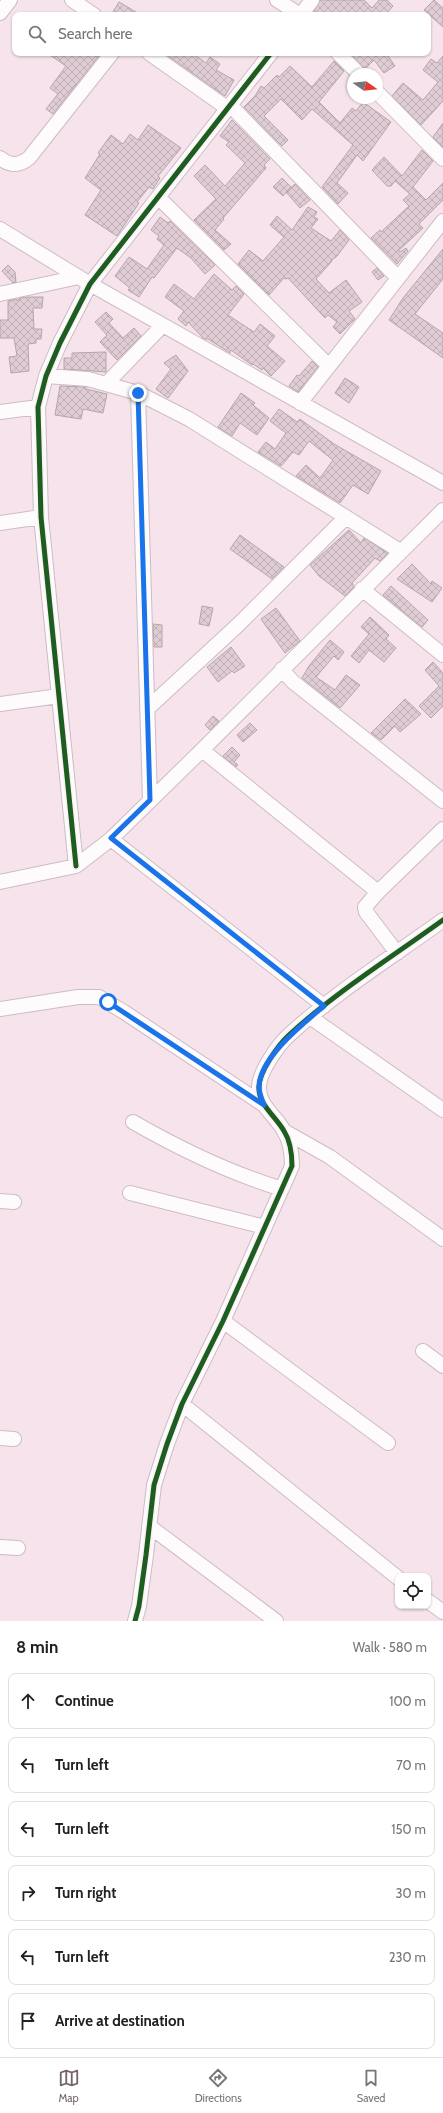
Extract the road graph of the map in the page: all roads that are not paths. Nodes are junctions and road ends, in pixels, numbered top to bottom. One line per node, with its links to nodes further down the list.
1 (10, 0): 8 (street)
2 (72, 0): 5 (street)
3 (277, 0): 6 (street)
4 (312, 0): 7 (street)
5 (90, 12)
6 (295, 12)
7 (302, 12)
8 (0, 13)
9 (110, 56): 16 (street)
10 (154, 56): 15 (street)
11 (269, 56): 15 (street)
12 (341, 56): 13 (street)
13 (353, 68)
14 (383, 98): 17 (street)
15 (229, 106): 18 (street); 21 (street)
16 (0, 158)
17 (443, 159)
18 (158, 197): 22 (street); 25 (street)
19 (443, 222): 21 (street)
20 (0, 230): 22 (street)
21 (398, 278): 25 (street)
22 (84, 281): 23 (street); 24 (street); 26 (street)
23 (0, 294)
24 (163, 325): 27 (street); 29 (street)
25 (329, 366): 29 (street)
26 (46, 376): 27 (street); 30 (street)
27 (107, 383): 28 (street)
28 (138, 393): 35 (street); 43 (street)
29 (300, 403): 32 (street)
30 (38, 407): 31 (street); 34 (street)
31 (0, 412)
32 (443, 483)
33 (443, 510): 37 (street)
34 (41, 517): 36 (street); 41 (street)
35 (346, 517): 37 (street); 43 (street)
36 (0, 523)
37 (400, 551): 38 (street)
38 (362, 589): 39 (street); 40 (street)
39 (443, 656)
40 (282, 669): 44 (street); 46 (street)
41 (59, 696): 42 (street); 49 (street)
42 (0, 704)
43 (147, 709): 45 (street)
44 (202, 750): 45 (street); 51 (street)
45 (150, 800): 48 (street)
46 (443, 801)
47 (443, 829): 51 (street)
48 (111, 838): 49 (street); 54 (street)
49 (76, 866): 50 (street)
50 (0, 882)
51 (378, 892): 53 (street)
52 (443, 920): 53 (street)
53 (397, 953): 54 (street)
54 (324, 1006): 56 (street)
55 (0, 1009): 57 (street)
56 (310, 1017): 57 (street); 58 (street)
57 (264, 1105): 60 (street)
58 (443, 1110)
59 (133, 1122): 61 (street)
60 (284, 1131): 61 (street); 66 (street)
61 (282, 1189): 65 (street)
62 (130, 1193): 65 (street)
63 (0, 1201): 64 (street)
64 (14, 1202)
65 (265, 1227): 67 (street)
66 (443, 1239)
67 (223, 1321): 70 (street); 73 (street)
68 (423, 1351): 69 (street)
69 (443, 1366)
70 (182, 1404): 74 (street); 77 (street)
71 (0, 1438): 72 (street)
72 (14, 1439)
73 (388, 1443)
74 (149, 1526): 80 (street); 81 (street)
75 (0, 1547): 76 (street)
76 (18, 1548)
77 (395, 1576)
78 (431, 1603): 79 (street)
79 (443, 1612)
80 (135, 1621)
81 (276, 1621)

